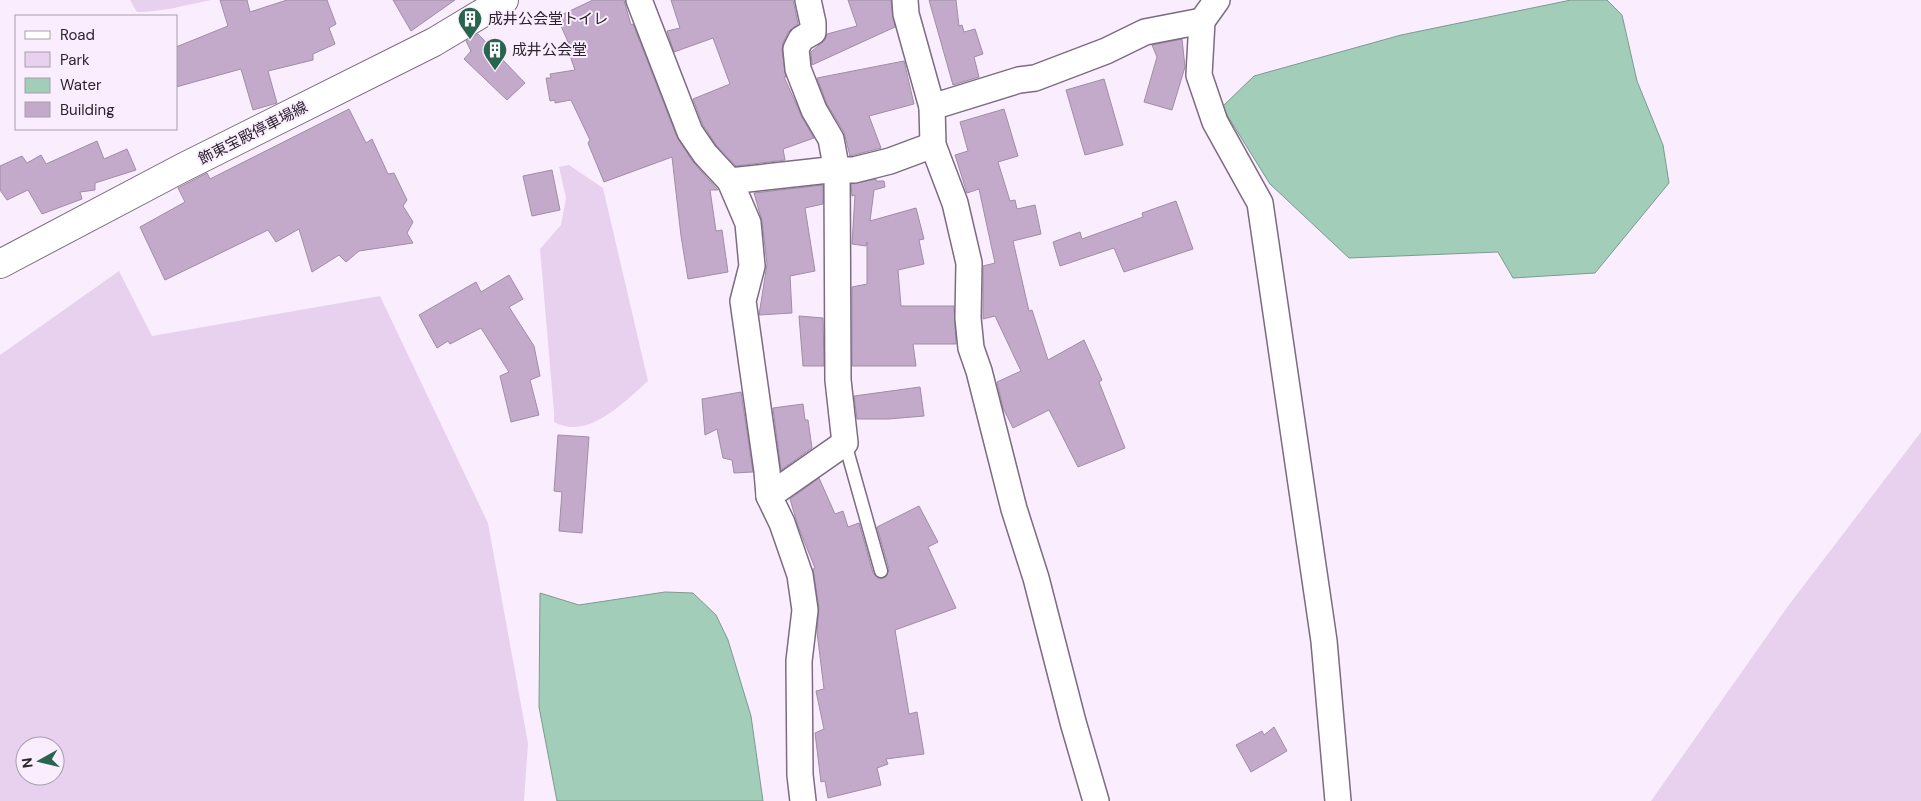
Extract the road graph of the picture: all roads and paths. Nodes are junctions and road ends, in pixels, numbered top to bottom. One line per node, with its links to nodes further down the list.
1 (638, 0): 10 (street)
2 (808, 0): 9 (street)
3 (905, 0): 7 (street)
4 (1217, 0): 6 (street)
5 (496, 2): 11 (main road, 飾東宝殿停車場線)
6 (1202, 21): 7 (street); 17 (street)
7 (932, 107): 8 (street)
8 (934, 145): 9 (street); 16 (street)
9 (837, 171): 10 (street); 12 (street)
10 (730, 181): 13 (street)
11 (0, 264)
12 (845, 444): 13 (street); 14 (lane)
13 (769, 496): 15 (street)
14 (881, 571)
15 (803, 801)
16 (1096, 801)
17 (1338, 801)

